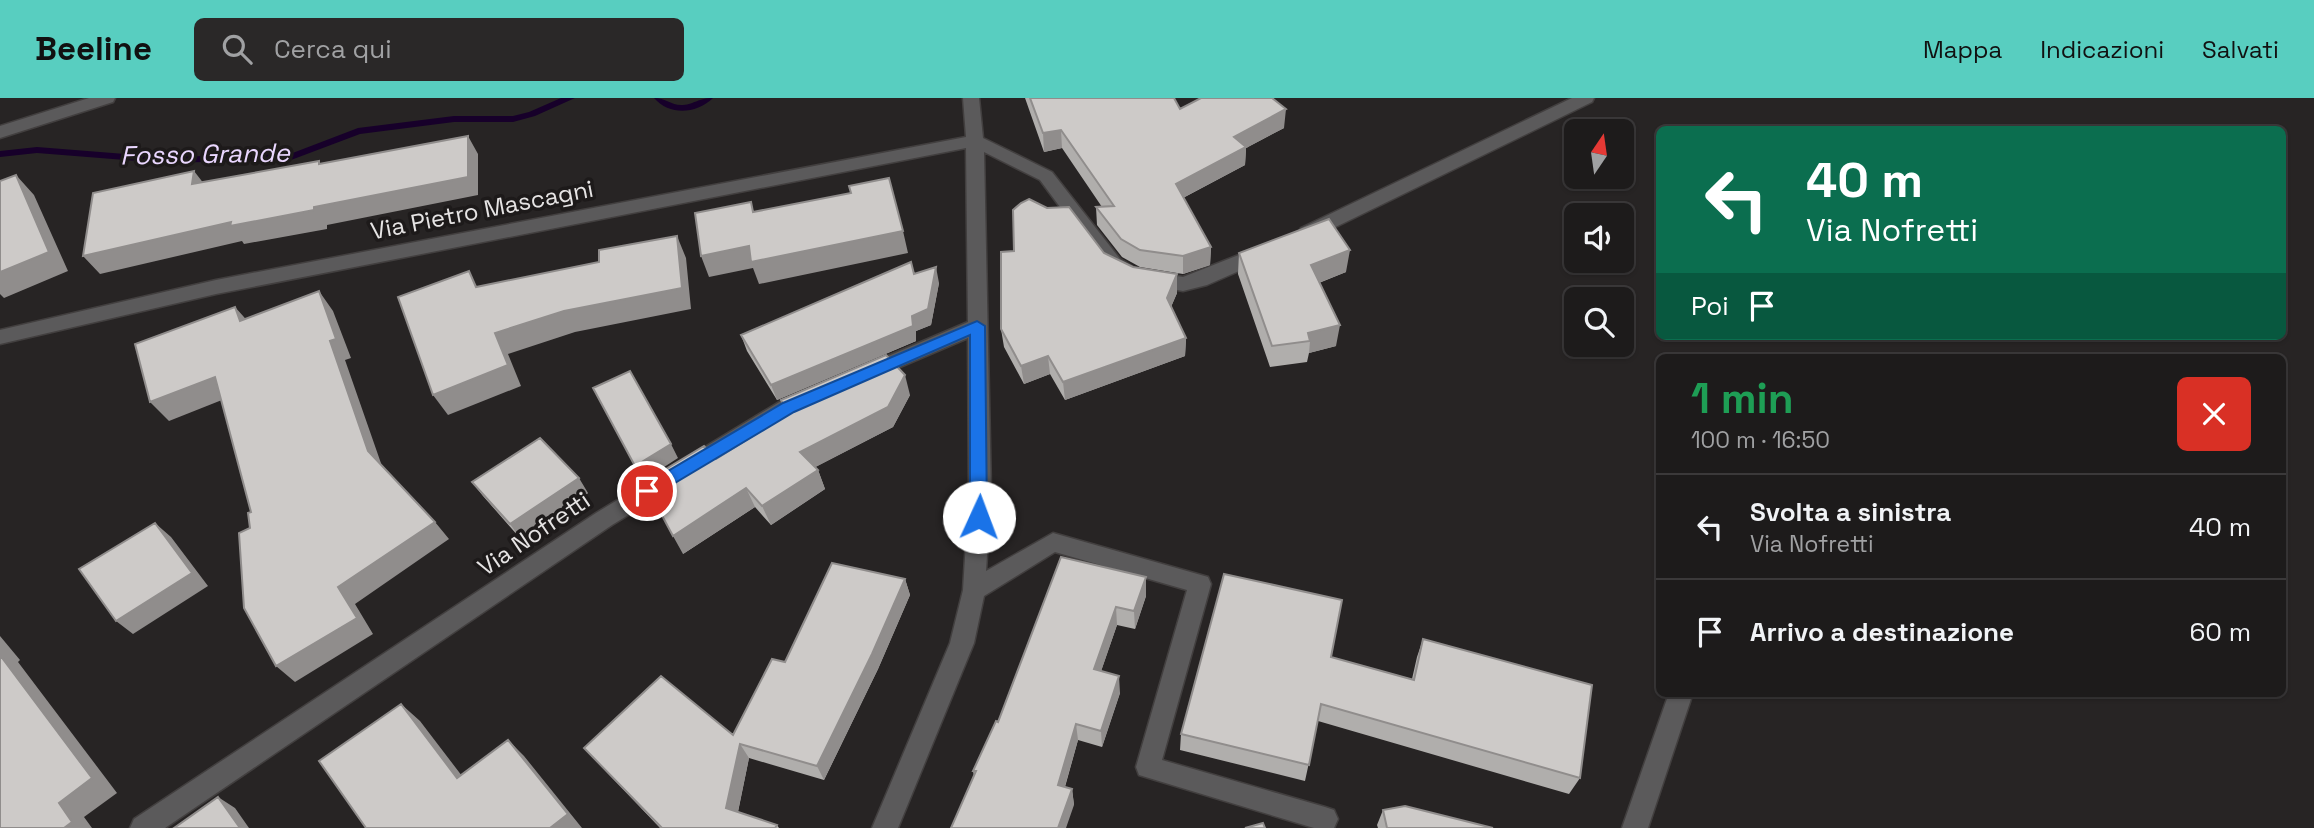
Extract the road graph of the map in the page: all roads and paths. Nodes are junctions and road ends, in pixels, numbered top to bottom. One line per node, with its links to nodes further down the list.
1 (107, 98): 4 (street)
2 (971, 98): 5 (street)
3 (1586, 98): 5 (street)
4 (0, 132)
5 (975, 141): 6 (street); 7 (street, Via Pietro Mascagni)
6 (977, 326): 8 (street); 10 (street)
7 (0, 337)
8 (851, 380)
9 (826, 391): 13 (street, Via Nofretti)
10 (974, 590): 12 (street); 14 (street)
11 (1680, 697): 15 (street)
12 (1325, 819)
13 (143, 828)
14 (885, 828)
15 (1635, 828)

